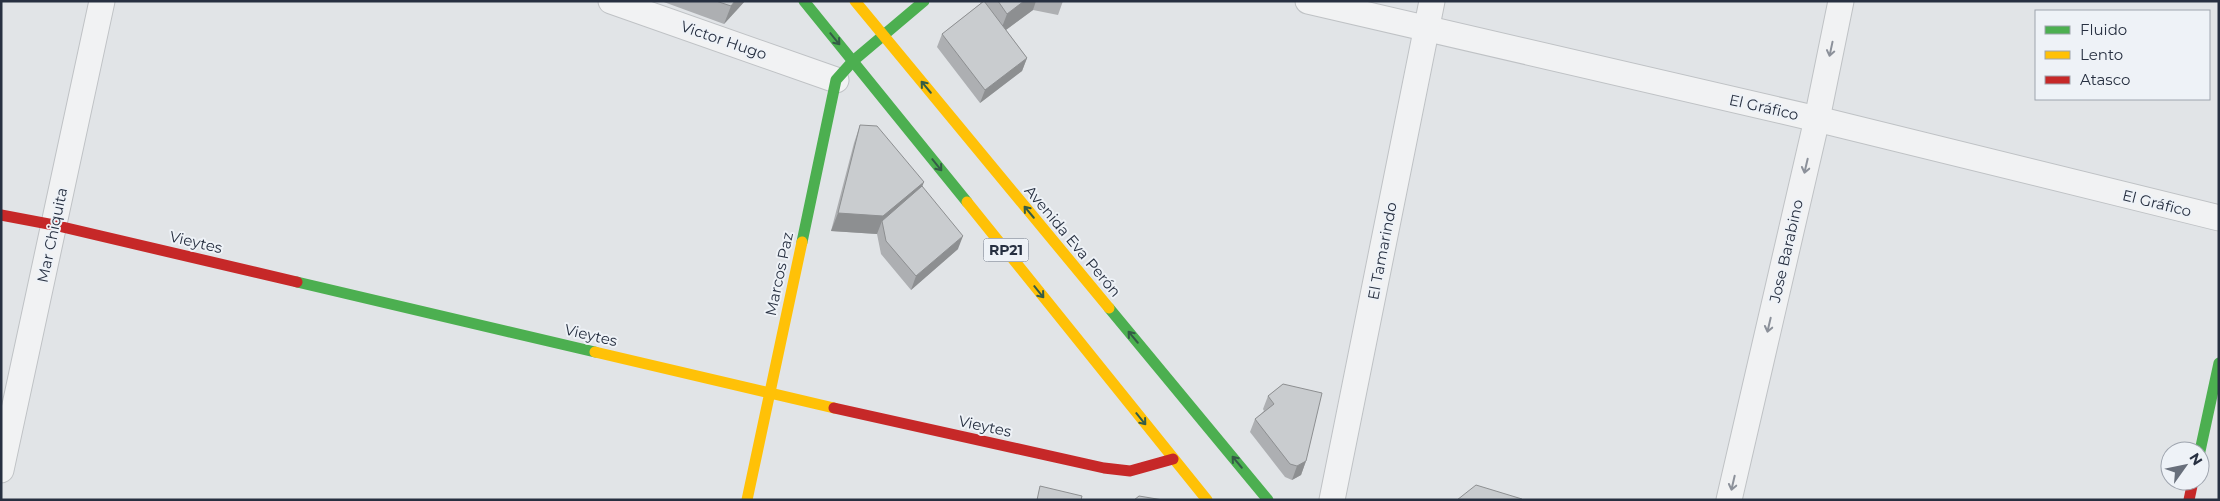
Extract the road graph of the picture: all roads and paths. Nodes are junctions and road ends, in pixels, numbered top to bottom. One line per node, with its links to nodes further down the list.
1 (102, 1): 16 (street, Mar Chiquita)
2 (612, 1): 12 (street, Victor Hugo)
3 (804, 1): 11 (street, RP21, one-way to 11)
4 (855, 1): 10 (street, Avenida Eva Perón / RP21)
5 (924, 1): 10 (street, Marcos Paz)
6 (1308, 1): 9 (street, El Gráfico)
7 (1432, 1): 9 (street, El Tamarindo)
8 (1841, 1): 13 (street, Jose Barabino, one-way to 13)
9 (1426, 28): 13 (street, El Gráfico); 25 (street, El Tamarindo)
10 (883, 36): 11 (street, Marcos Paz); 24 (street, Avenida Eva Perón / RP21, one-way to 10)
11 (853, 61): 12 (street, Marcos Paz); 20 (street, RP21, one-way to 20)
12 (836, 80): 18 (street, Marcos Paz)
13 (1817, 119): 15 (street, El Gráfico); 26 (street, Jose Barabino, one-way to 26)
14 (1, 215): 16 (street, Vieytes)
15 (2219, 218)
16 (54, 224): 18 (street, Vieytes); 21 (street, Mar Chiquita)
17 (2219, 363): 19 (street)
18 (770, 392): 20 (street, Vieytes); 22 (street, Marcos Paz)
19 (2202, 441)
20 (1173, 458): 23 (street, RP21)
21 (1, 470)
22 (747, 500)
23 (1207, 500)
24 (1268, 500)
25 (1332, 500)
26 (1729, 500)

